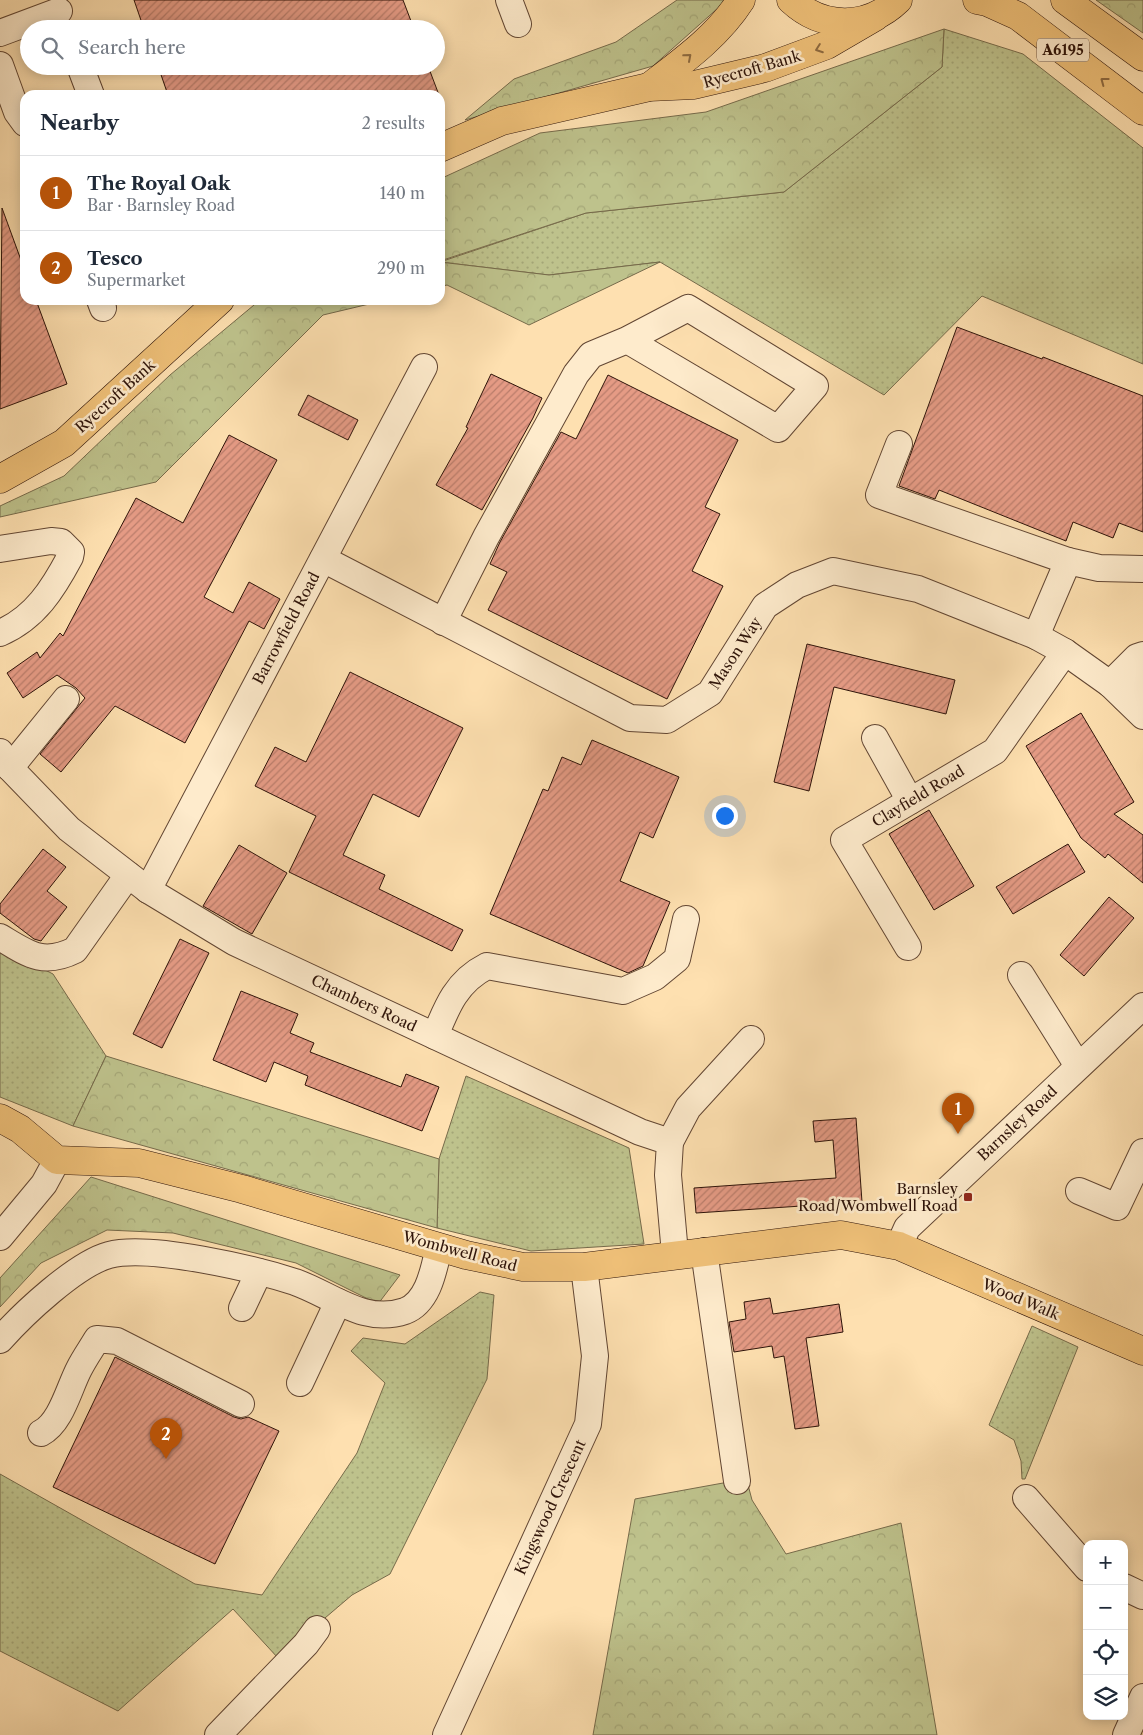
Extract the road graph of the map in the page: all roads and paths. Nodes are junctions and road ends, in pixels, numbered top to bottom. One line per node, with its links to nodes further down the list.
1 (741, 0): 13 (main road, Ryecroft Bank, one-way to 1)
2 (791, 0): 5 (main road)
3 (977, 0): 16 (main road, A6195, one-way to 3)
4 (1065, 0): 10 (main road, A6195)
5 (895, 4): 13 (main road, Ryecroft Bank, one-way to 13)
6 (60, 13): 7 (street)
7 (39, 20)
8 (20, 26): 9 (street)
9 (0, 33)
10 (1143, 57)
11 (0, 65): 15 (street)
12 (83, 75): 14 (street)
13 (649, 87): 18 (main road, Ryecroft Bank)
14 (88, 90)
15 (4, 91): 17 (street)
16 (1143, 111)
17 (20, 116)
18 (445, 146)
19 (215, 305): 23 (main road, Ryecroft Bank)
20 (627, 340): 20 (street); 28 (street)
21 (424, 367): 25 (street, Barrowfield Road)
22 (899, 444): 26 (street)
23 (0, 479)
24 (0, 549): 29 (street)
25 (323, 559): 28 (street, Mason Way); 40 (street, Barrowfield Road)
26 (1068, 561): 27 (street); 30 (street)
27 (1143, 569)
28 (443, 622): 30 (street, Mason Way)
29 (0, 633)
30 (1036, 636): 31 (street, Mason Way)
31 (1065, 652): 35 (street, Mason Way); 38 (street, Clayfield Road)
32 (1143, 655): 35 (street)
33 (1143, 679): 35 (street)
34 (66, 699): 37 (street)
35 (1126, 699)
36 (875, 738): 38 (street)
37 (5, 760): 39 (street, Chambers Road)
38 (910, 801): 43 (street, Clayfield Road)
39 (128, 875): 40 (street, Chambers Road); 42 (street)
40 (148, 890): 46 (street, Chambers Road)
41 (686, 919): 46 (street)
42 (0, 938)
43 (908, 947)
44 (1021, 975): 48 (street)
45 (1143, 1006): 48 (street, Barnsley Road)
46 (434, 1036): 50 (street, Chambers Road)
47 (751, 1040): 50 (street)
48 (1078, 1066): 55 (street, Barnsley Road)
49 (0, 1118): 51 (main road)
50 (670, 1142): 58 (street)
51 (56, 1160): 54 (street); 56 (main road, Wombwell Road)
52 (1141, 1164): 53 (street)
53 (1079, 1191)
54 (0, 1237)
55 (899, 1246): 57 (main road, Wombwell Road); 64 (main road, Wood Walk)
56 (440, 1247): 59 (main road, Wombwell Road); 61 (street)
57 (704, 1250): 58 (main road, Wombwell Road); 68 (street)
58 (675, 1254): 59 (main road, Wombwell Road)
59 (584, 1267): 76 (street, Kingswood Crescent)
60 (259, 1272): 61 (street); 62 (street); 63 (street)
61 (338, 1302): 65 (street)
62 (242, 1308)
63 (0, 1340)
64 (1143, 1351)
65 (300, 1383)
66 (241, 1404): 67 (street)
67 (41, 1433)
68 (736, 1480)
69 (1026, 1498): 70 (street)
70 (1083, 1563)
71 (1128, 1589): 72 (street)
72 (1143, 1596)
73 (316, 1629): 75 (street)
74 (1143, 1697): 77 (street)
75 (218, 1735)
76 (446, 1735)
77 (1126, 1735)

